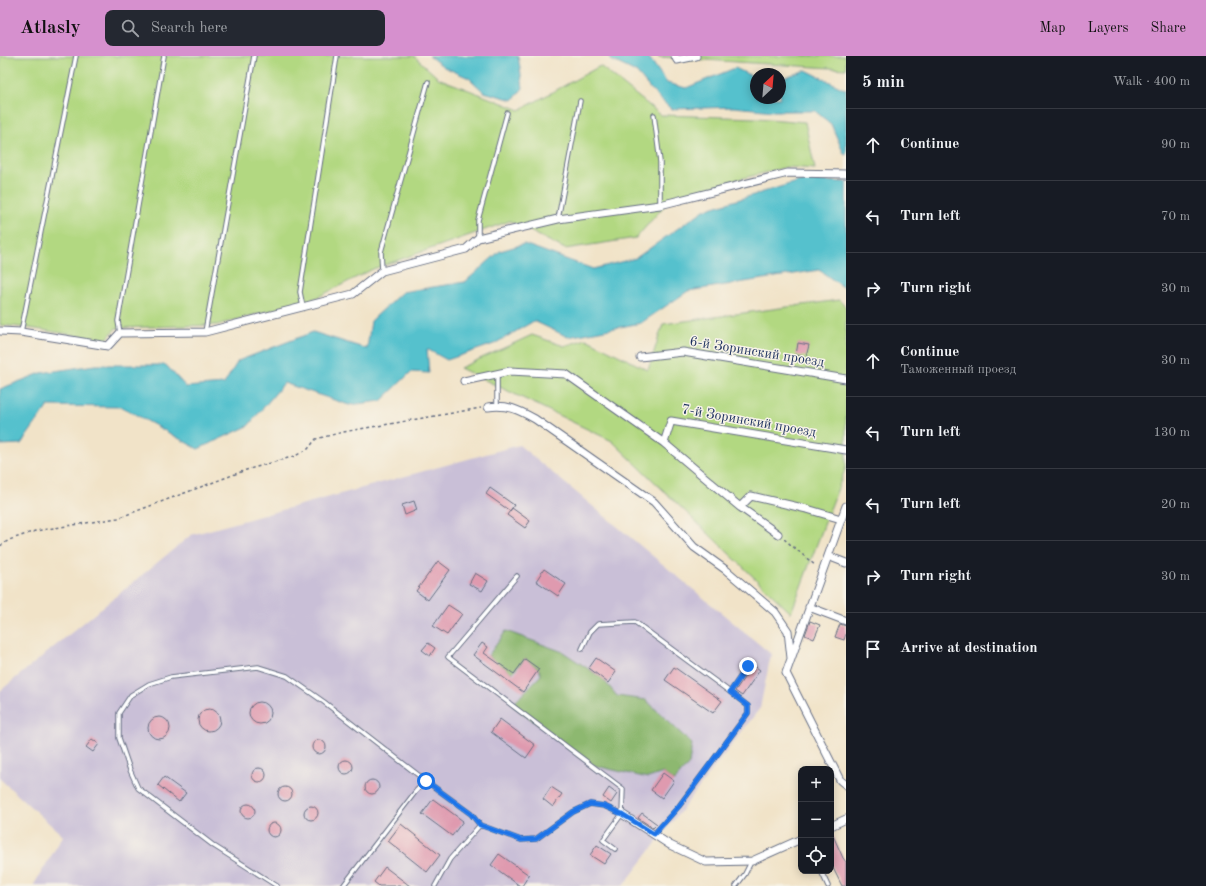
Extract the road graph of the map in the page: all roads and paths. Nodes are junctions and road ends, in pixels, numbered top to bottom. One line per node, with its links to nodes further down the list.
1 (76, 56): 18 (lane)
2 (164, 56): 20 (lane)
3 (254, 56): 19 (lane)
4 (337, 56): 16 (lane)
5 (675, 56): 6 (street)
6 (696, 56)
7 (428, 82): 15 (lane)
8 (580, 101): 13 (lane)
9 (506, 113): 14 (lane)
10 (654, 114): 12 (lane)
11 (846, 174): 12 (street)
12 (660, 205): 13 (street)
13 (558, 219): 14 (street)
14 (478, 238): 15 (street)
15 (382, 271): 16 (street)
16 (303, 306): 19 (street)
17 (0, 331): 18 (street)
18 (21, 332): 20 (street)
19 (205, 332): 20 (street)
20 (120, 333)
21 (640, 357): 23 (street, 6-й Зоринский проезд)
22 (497, 374): 24 (street); 25 (lane); 27 (street)
23 (846, 379)
24 (464, 381)
25 (497, 405): 26 (street); 41 (street)
26 (488, 407): 33 (path)
27 (664, 443): 28 (street, 7-й Зоринский проезд); 30 (street)
28 (846, 450)
29 (846, 506): 31 (street)
30 (740, 507): 31 (street); 32 (street)
31 (841, 519): 34 (street)
32 (778, 534): 36 (path)
33 (0, 546)
34 (828, 556): 35 (street); 36 (street)
35 (846, 564)
36 (822, 572): 38 (street)
37 (517, 576): 46 (lane)
38 (809, 607): 39 (street); 41 (street)
39 (846, 621)
40 (582, 649): 43 (lane)
41 (791, 658): 45 (street)
42 (748, 666): 43 (lane)
43 (730, 692): 50 (lane)
44 (426, 781): 48 (lane); 55 (lane); 56 (lane)
45 (846, 786)
46 (622, 814): 48 (lane); 50 (street); 52 (lane)
47 (846, 819): 49 (street)
48 (480, 825): 57 (lane)
49 (834, 825)
50 (654, 834): 53 (street)
51 (798, 840): 53 (street)
52 (615, 848)
53 (752, 861): 58 (lane)
54 (822, 874): 59 (lane)
55 (277, 886)
56 (343, 886)
57 (435, 886)
58 (736, 886)
59 (828, 886)

